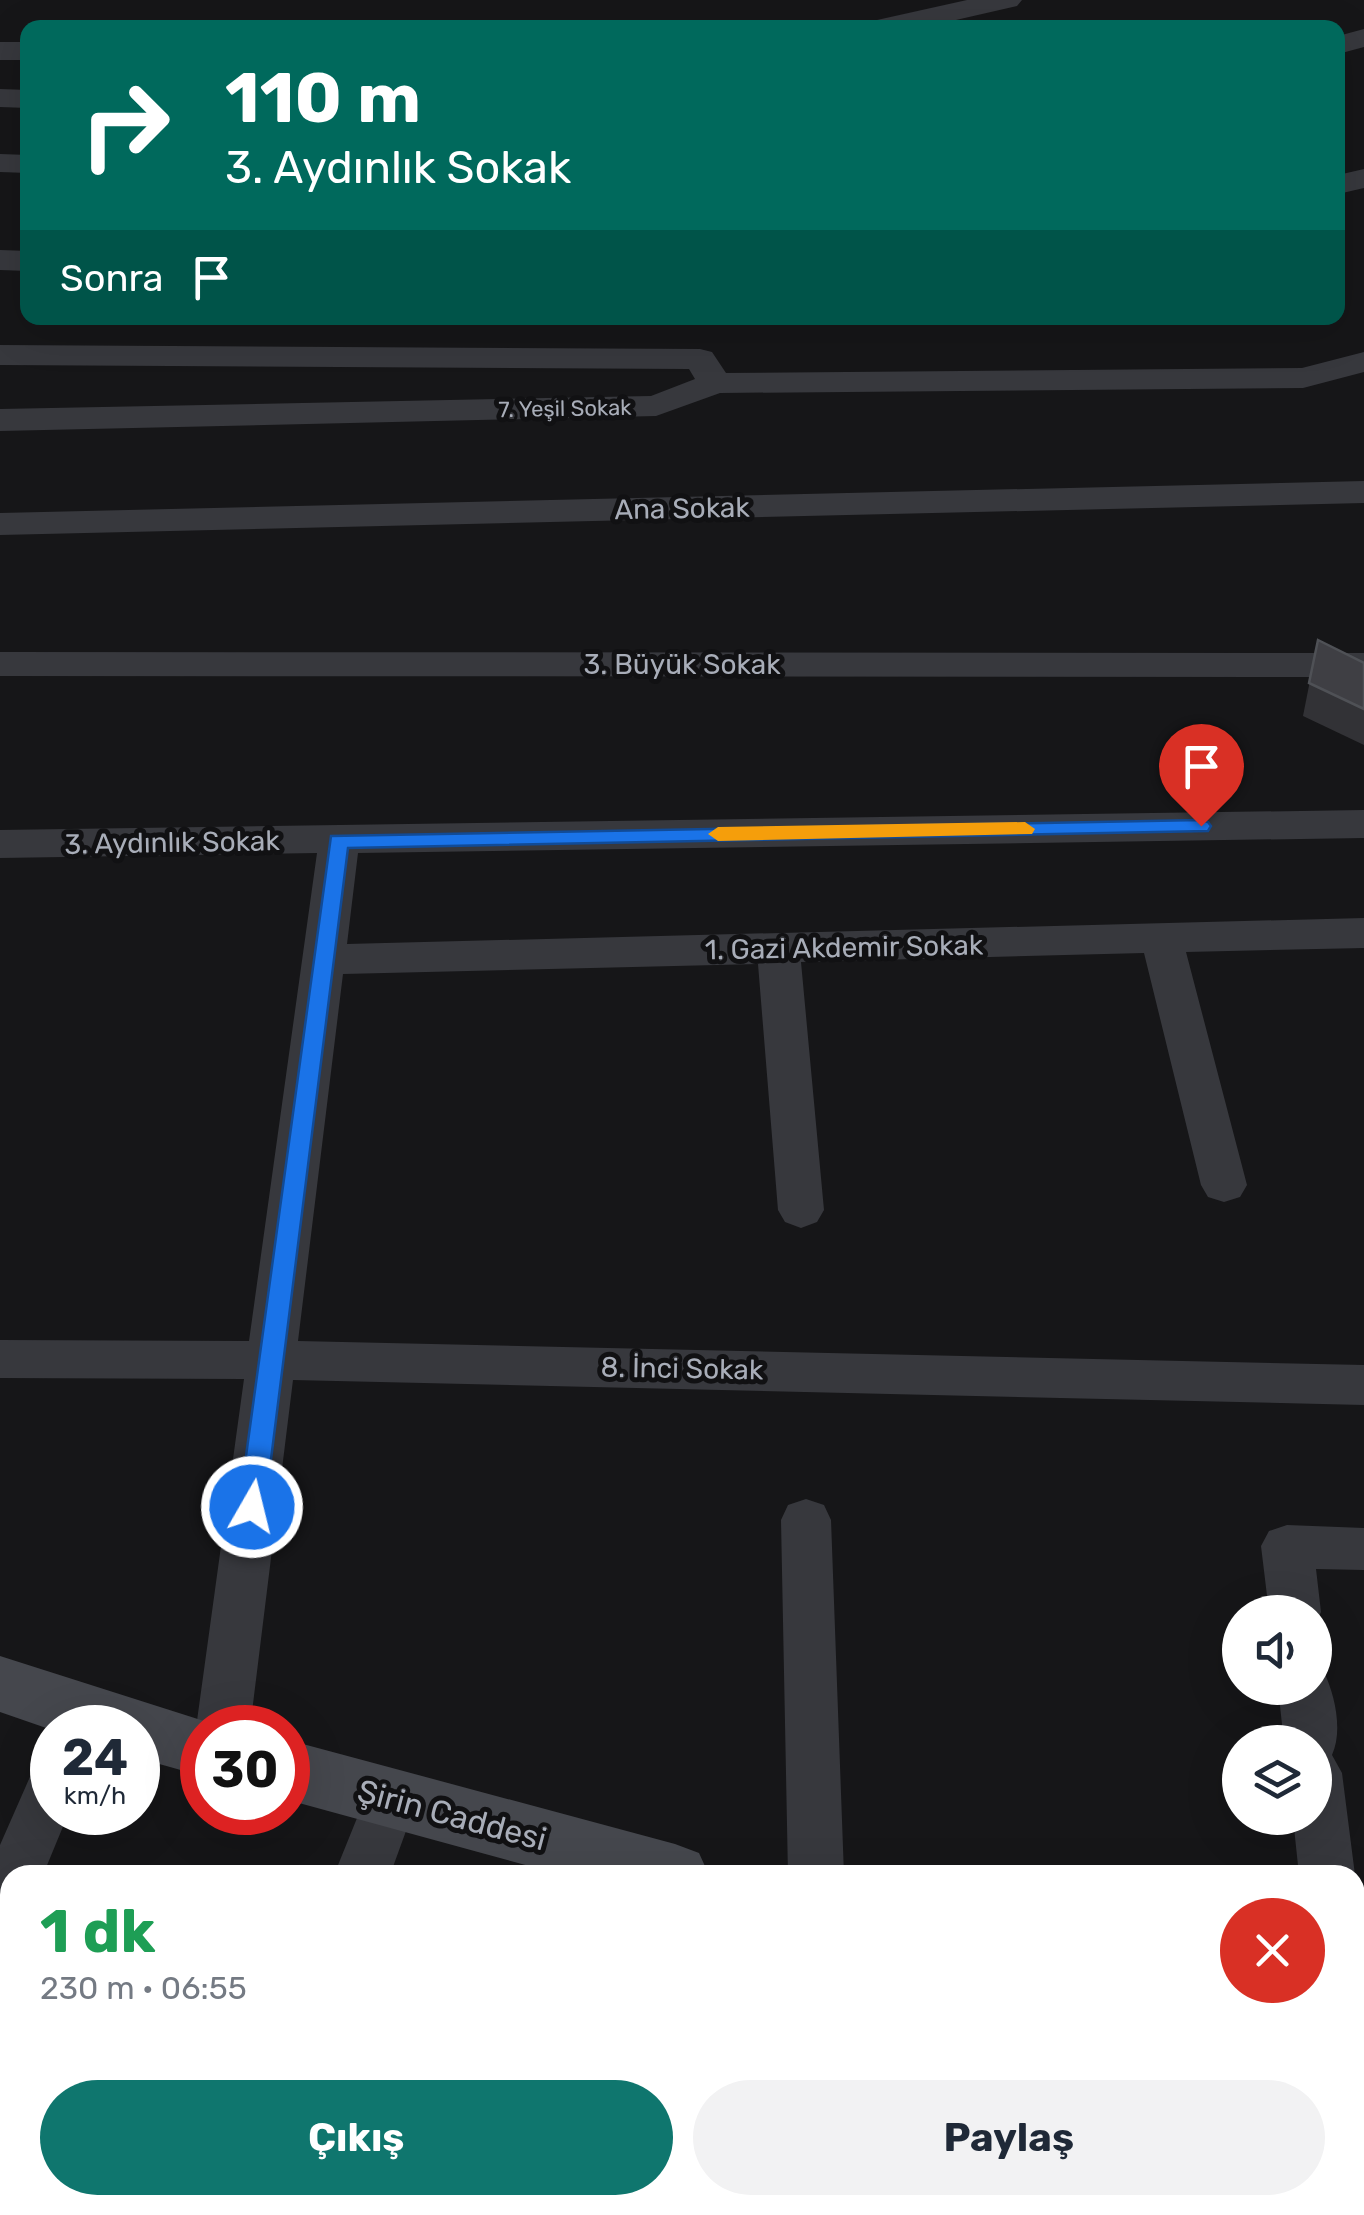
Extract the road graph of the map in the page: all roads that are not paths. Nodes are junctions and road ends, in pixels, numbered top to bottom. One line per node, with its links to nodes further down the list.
1 (1007, 0): 2 (street)
2 (915, 20)
3 (0, 355): 5 (street)
4 (1364, 362): 5 (street, 7. Yeşil Sokak)
5 (715, 383): 6 (street, 7. Yeşil Sokak)
6 (0, 420)
7 (1364, 492): 8 (street, Ana Sokak)
8 (0, 524)
9 (0, 664): 10 (street, 3. Büyük Sokak)
10 (1364, 665)
11 (1362, 833): 12 (street, 3. Aydınlık Sokak)
12 (339, 841): 13 (street, 3. Aydınlık Sokak); 17 (street)
13 (0, 844)
14 (1364, 933): 15 (street, 1. Gazi Akdemir Sokak)
15 (1161, 938): 16 (street, 1. Gazi Akdemir Sokak); 18 (street)
16 (778, 948): 17 (street, 1. Gazi Akdemir Sokak); 19 (street)
17 (323, 960): 21 (street)
18 (1224, 1184)
19 (801, 1210)
20 (0, 1359): 21 (street, 8. İnci Sokak)
21 (271, 1360): 22 (street, 8. İnci Sokak); 28 (street)
22 (1364, 1385)
23 (806, 1520): 36 (street)
24 (1364, 1548): 25 (street)
25 (1294, 1595)
26 (0, 1684): 27 (street)
27 (55, 1705)
28 (226, 1705)
29 (310, 1776): 30 (street, Şirin Caddesi)
30 (391, 1798): 34 (street); 35 (street, Şirin Caddesi)
31 (32, 1835): 33 (street)
32 (1323, 1835): 37 (street)
33 (19, 1865)
34 (366, 1865)
35 (636, 1865)
36 (816, 1865)
37 (1327, 1865)

